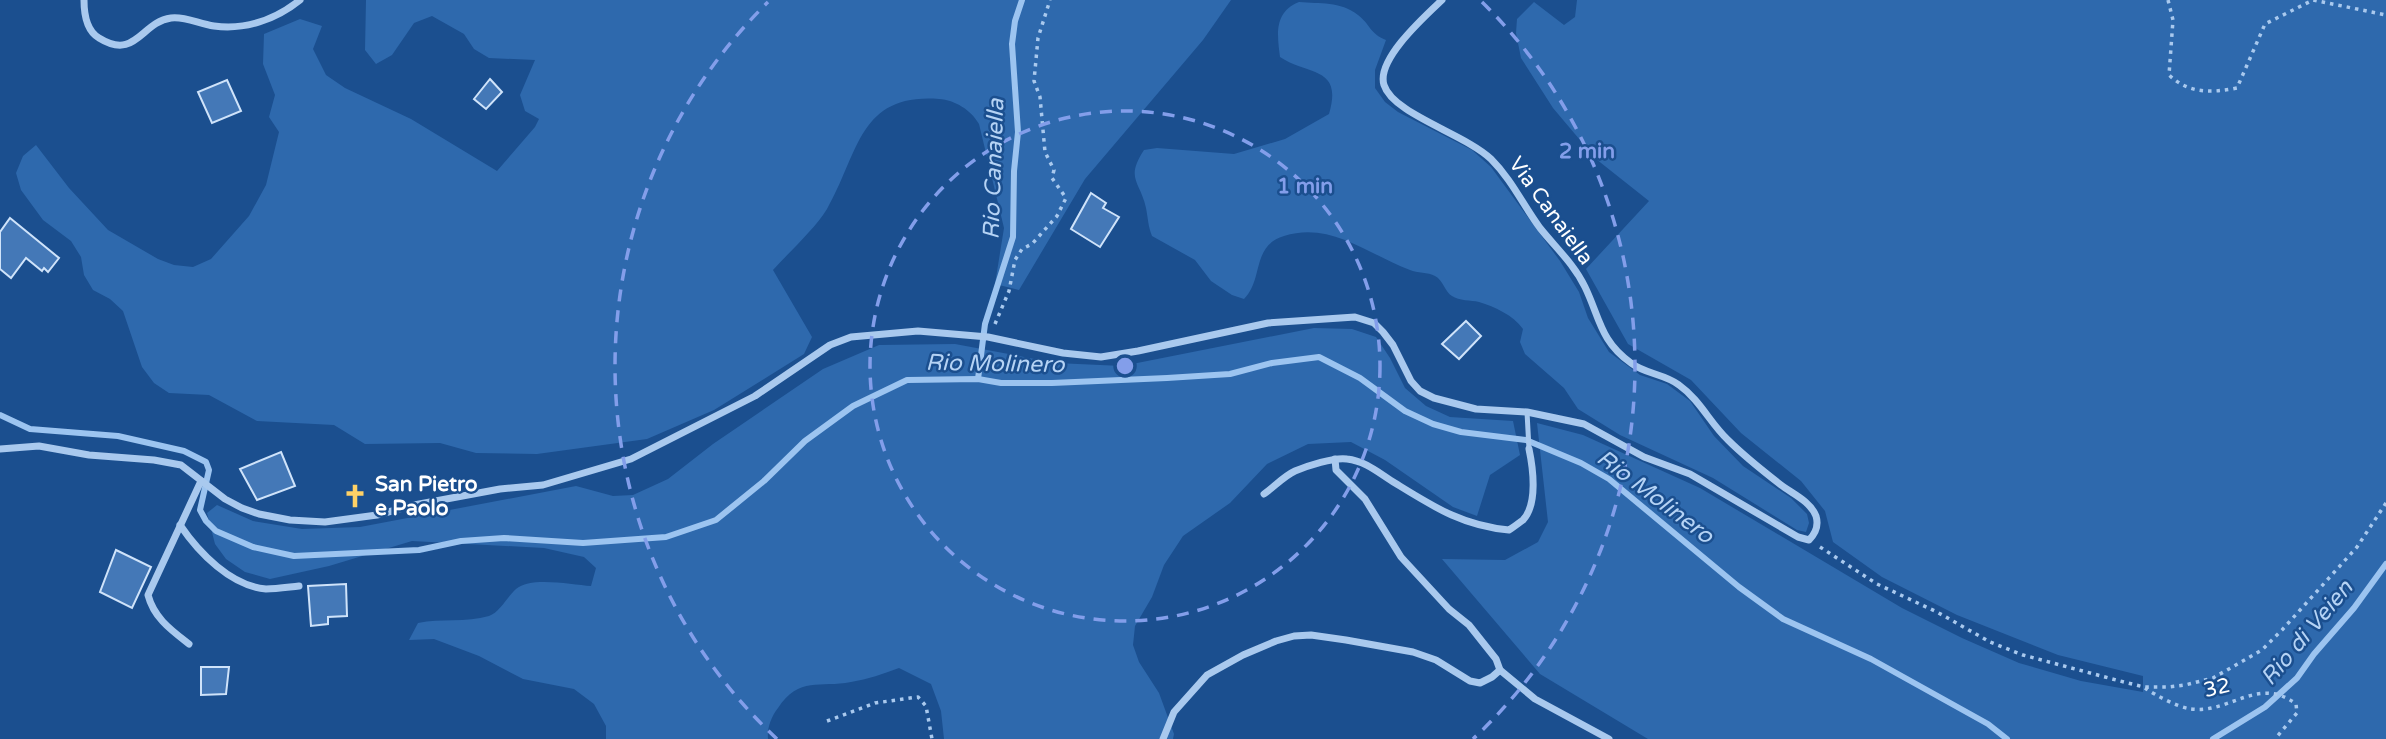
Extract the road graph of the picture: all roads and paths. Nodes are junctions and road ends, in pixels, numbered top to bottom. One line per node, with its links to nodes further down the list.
1 (84, 0): 2 (street)
2 (300, 0)
3 (1050, 0): 7 (path)
4 (1442, 0): 16 (street, Via Canaiella)
5 (2168, 0): 6 (path)
6 (2386, 15)
7 (992, 338): 8 (street); 12 (street)
8 (1527, 412): 10 (lane); 16 (street)
9 (0, 449): 12 (street)
10 (1529, 449): 11 (street)
11 (1335, 458): 13 (street); 19 (street)
12 (201, 481): 15 (street)
13 (1264, 494)
14 (2386, 503): 20 (path)
15 (180, 525): 17 (street); 18 (street)
16 (1809, 540): 20 (path)
17 (299, 586)
18 (189, 644)
19 (1500, 670): 23 (street); 24 (street)
20 (2144, 687): 25 (path, 32)
21 (827, 721): 22 (path)
22 (932, 739)
23 (1163, 739)
24 (1609, 739)
25 (2275, 739)

